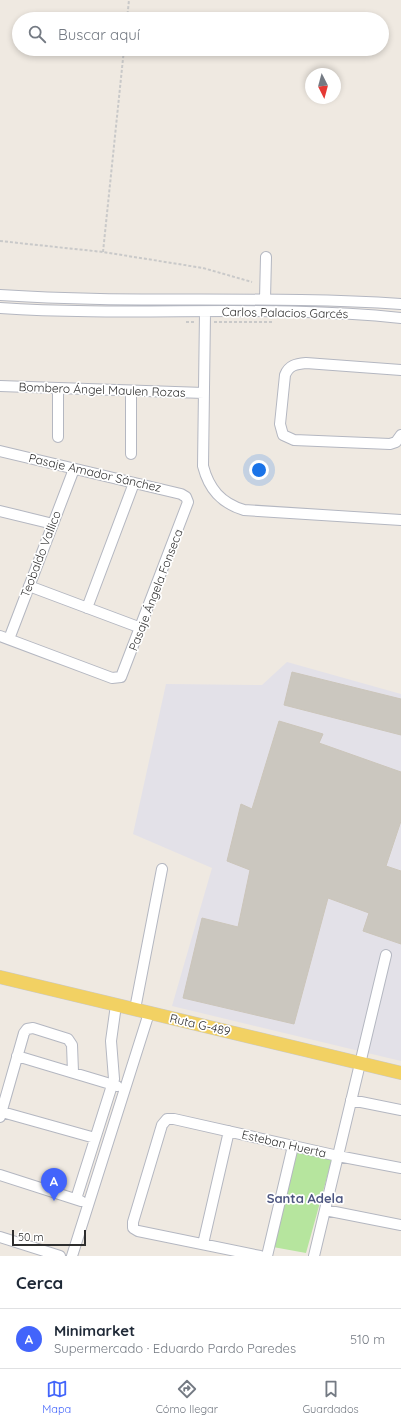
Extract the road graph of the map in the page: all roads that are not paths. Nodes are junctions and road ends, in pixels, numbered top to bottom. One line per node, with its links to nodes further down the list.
1 (266, 257): 4 (street)
2 (0, 295): 3 (street, Carlos Palacios Garcés)
3 (169, 299): 4 (street, Carlos Palacios Garcés); 7 (street)
4 (265, 299): 5 (street, Carlos Palacios Garcés)
5 (401, 304)
6 (0, 308): 7 (street, Carlos Palacios Garcés)
7 (169, 312): 8 (street, Carlos Palacios Garcés)
8 (205, 312): 9 (street, Carlos Palacios Garcés); 14 (street)
9 (401, 318)
10 (401, 370): 15 (street)
11 (0, 386): 12 (street, Bombero Ángel Maulen Rozas)
12 (58, 388): 13 (street, Bombero Ángel Maulen Rozas); 16 (street)
13 (131, 391): 14 (street, Bombero Ángel Maulen Rozas); 18 (street)
14 (204, 393): 23 (street)
15 (401, 436)
16 (58, 437)
17 (0, 451): 19 (street, Pasaje Amador Sánchez)
18 (131, 454)
19 (74, 469): 20 (street, Pasaje Amador Sánchez); 24 (street, Teobaldo Vallico)
20 (134, 483): 21 (street, Pasaje Amador Sánchez); 26 (street)
21 (187, 499): 27 (street, Pasaje Ángela Fonseca)
22 (0, 511): 24 (street)
23 (401, 520)
24 (53, 524): 25 (street, Teobaldo Vallico)
25 (29, 586): 26 (street); 28 (street, Teobaldo Vallico)
26 (87, 608): 27 (street)
27 (141, 628): 28 (street, Pasaje Ángela Fonseca)
28 (4, 638)
29 (162, 869): 33 (street)
30 (386, 955): 36 (street)
31 (0, 977): 32 (main road, Ruta G-489)
32 (116, 1005): 33 (main road, Ruta G-489); 39 (street)
33 (135, 1009): 34 (main road, Ruta G-489)
34 (149, 1012): 36 (main road, Ruta G-489); 40 (street)
35 (17, 1056): 37 (street); 37 (street); 43 (street)
36 (360, 1063): 38 (main road, Ruta G-489); 41 (street)
37 (73, 1072): 39 (street)
38 (401, 1072)
39 (112, 1085): 40 (street); 45 (street)
40 (125, 1088): 51 (street)
41 (351, 1100): 42 (street); 47 (street)
42 (401, 1110)
43 (1, 1114): 45 (street)
44 (228, 1131): 46 (street, Esteban Huerta); 55 (street); 55 (street, Esteban Huerta)
45 (95, 1138): 50 (street)
46 (293, 1146): 47 (street, Esteban Huerta); 59 (street)
47 (338, 1156): 48 (street, Esteban Huerta); 52 (street)
48 (401, 1168)
49 (0, 1175): 50 (street)
50 (76, 1199): 51 (street)
51 (88, 1203): 57 (street)
52 (325, 1210): 53 (street); 60 (street)
53 (401, 1225)
54 (0, 1237): 56 (street)
55 (202, 1244): 58 (street)
56 (60, 1256)
57 (72, 1256)
58 (260, 1256)
59 (268, 1256)
60 (314, 1256)

